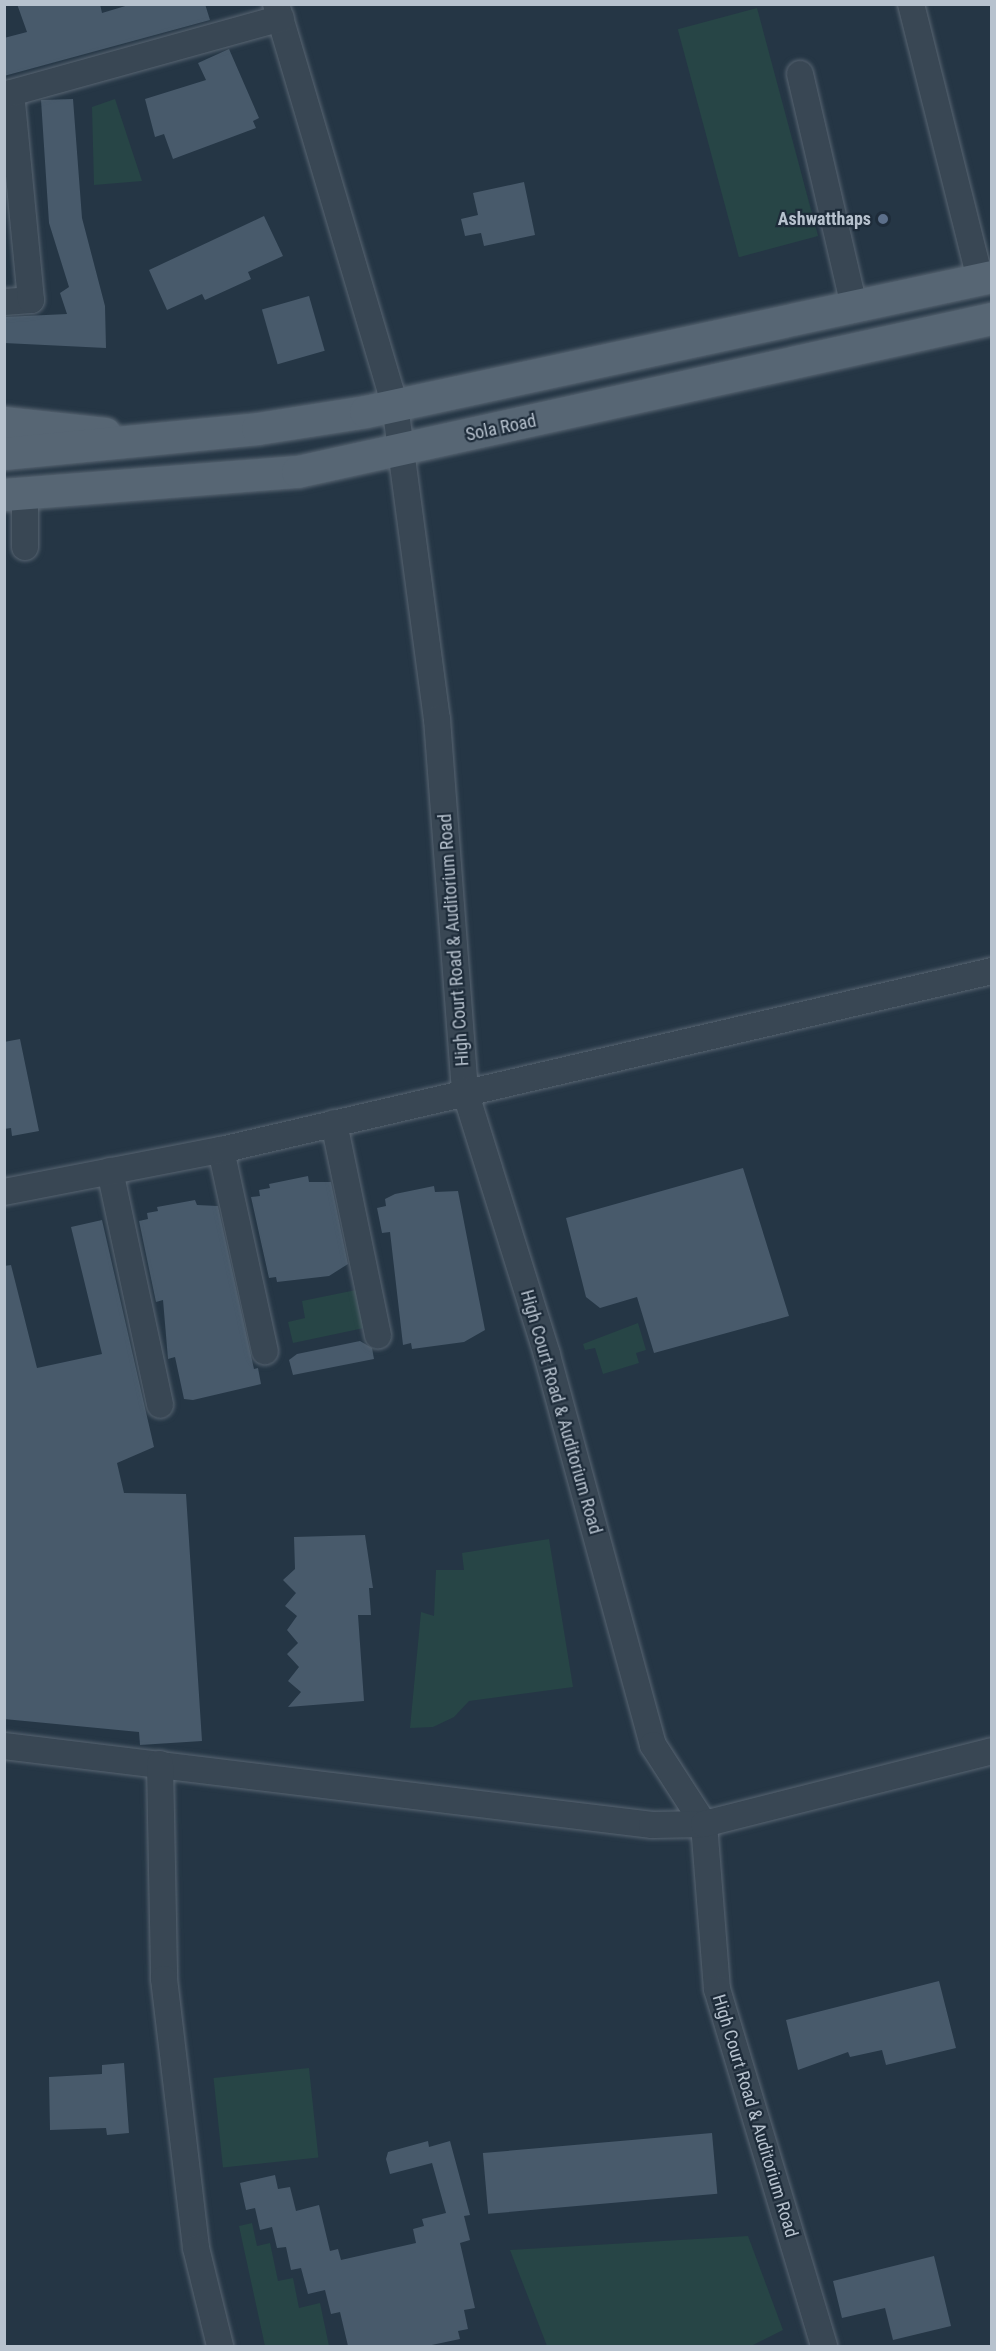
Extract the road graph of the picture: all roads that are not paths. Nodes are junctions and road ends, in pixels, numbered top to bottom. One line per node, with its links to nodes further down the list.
1 (911, 4): 4 (street)
2 (278, 11): 5 (street); 8 (street, High Court Road & Auditorium Road)
3 (800, 74): 6 (street)
4 (986, 278): 6 (main road)
5 (4, 302)
6 (854, 306): 8 (main road)
7 (992, 319): 11 (main road, Sola Road)
8 (395, 405): 10 (main road); 11 (street, High Court Road & Auditorium Road)
9 (4, 423): 10 (main road)
10 (161, 441): 12 (main road)
11 (399, 450): 13 (main road, Sola Road); 16 (street, High Court Road & Auditorium Road)
12 (4, 454)
13 (15, 494): 14 (street)
14 (25, 547)
15 (992, 971): 16 (street)
16 (465, 1091): 17 (street); 27 (street, High Court Road & Auditorium Road)
17 (334, 1123): 18 (street); 21 (street)
18 (221, 1150): 19 (street); 22 (street)
19 (110, 1171): 20 (street); 23 (street)
20 (6, 1185)
21 (378, 1335)
22 (265, 1351)
23 (160, 1405)
24 (4, 1746): 26 (street)
25 (992, 1752): 27 (street)
26 (160, 1764): 27 (street); 28 (street)
27 (705, 1824): 29 (street, High Court Road & Auditorium Road)
28 (220, 2346)
29 (824, 2346)

